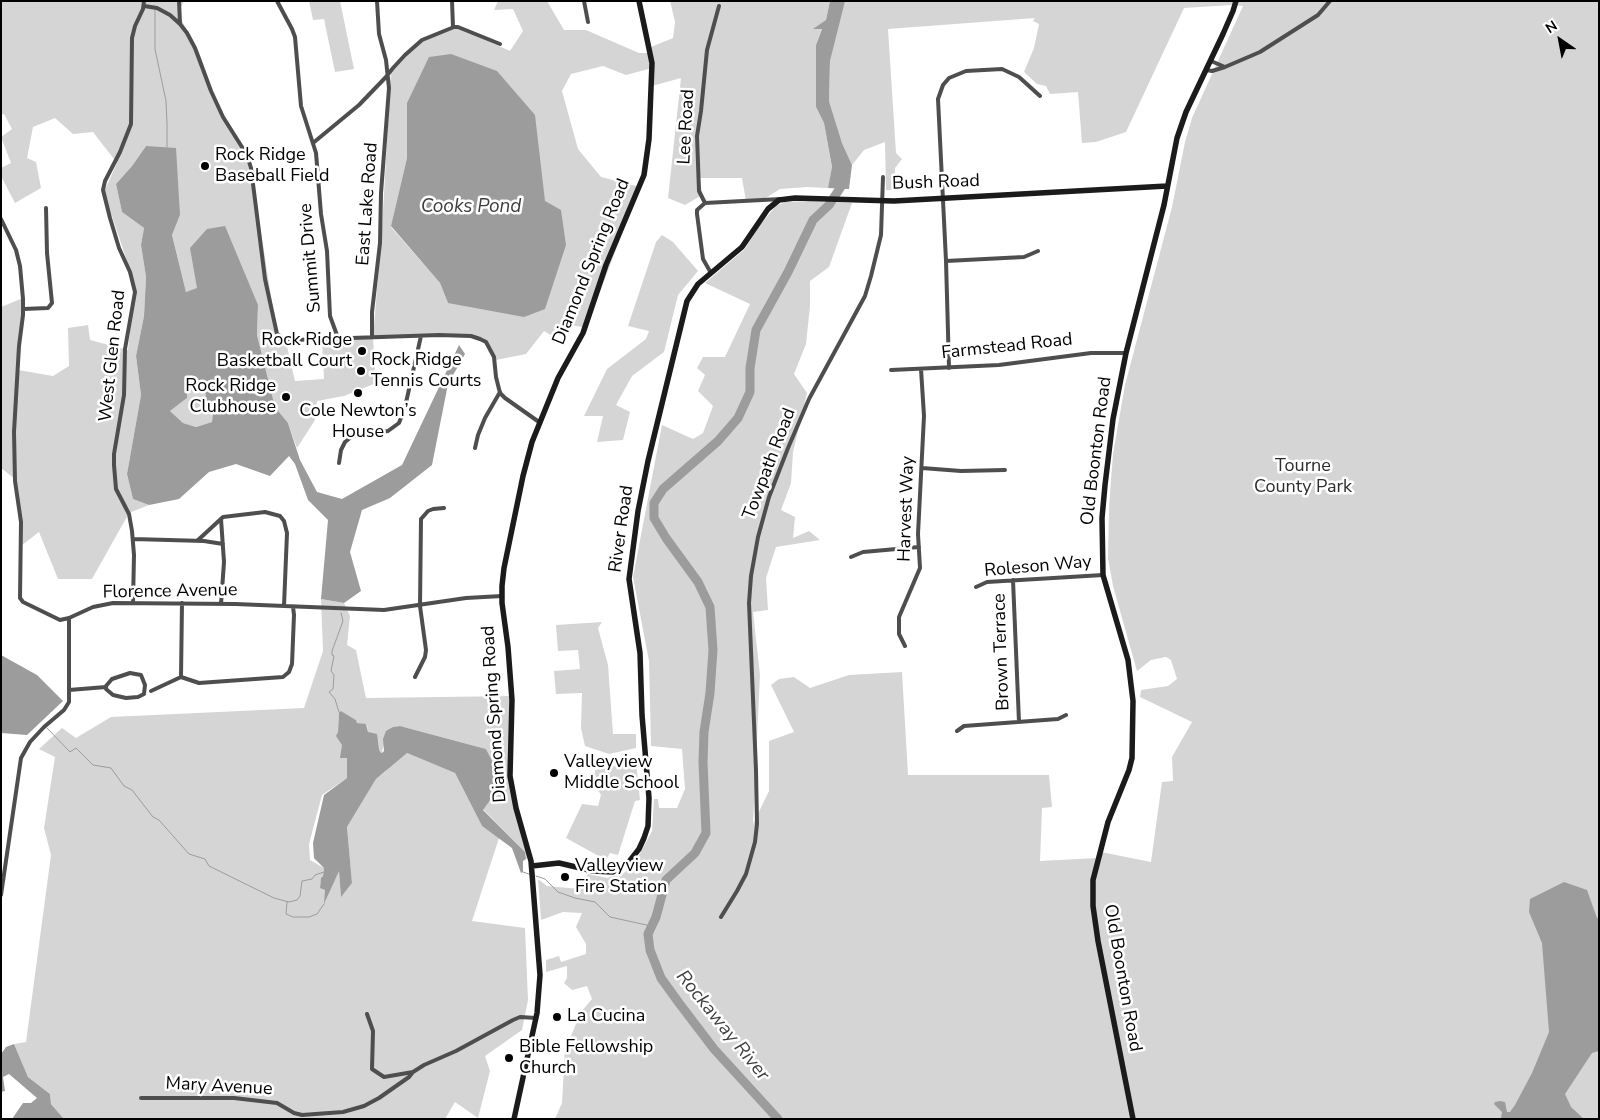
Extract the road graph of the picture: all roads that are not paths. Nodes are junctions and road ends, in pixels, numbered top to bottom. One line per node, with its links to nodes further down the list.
1 (179, 1): 12 (street)
2 (277, 1): 20 (street, Summit Drive)
3 (377, 1): 18 (street, East Lake Road)
4 (452, 1): 13 (street)
5 (584, 1): 11 (street)
6 (639, 1): 41 (street, Diamond Spring Road)
7 (1236, 1): 15 (street, Old Boonton Road)
8 (1330, 1): 16 (street)
9 (144, 3): 12 (street); 48 (street, West Glen Road)
10 (719, 6): 26 (street, Lee Road)
11 (588, 22)
12 (180, 23): 35 (street)
13 (452, 27): 14 (street); 18 (street)
14 (500, 44)
15 (1211, 61): 16 (street); 17 (street, Old Boonton Road)
16 (1225, 67): 17 (street)
17 (1206, 70): 22 (street, Old Boonton Road)
18 (389, 73): 20 (street); 33 (street, East Lake Road)
19 (1040, 96): 24 (street)
20 (313, 143): 35 (street, Summit Drive)
21 (883, 177): 25 (street, Towpath Road)
22 (1167, 186): 24 (street, Bush Road); 36 (street, Old Boonton Road)
23 (785, 199): 25 (street, Bush Road); 26 (street, Bush Road); 31 (street, River Road)
24 (942, 199): 25 (street, Bush Road); 30 (street)
25 (882, 200): 75 (street, Towpath Road)
26 (705, 203): 31 (street)
27 (46, 208): 32 (street)
28 (1, 219): 32 (street)
29 (1038, 251): 30 (street)
30 (946, 261): 37 (street)
31 (711, 273): 73 (street, River Road)
32 (23, 309): 63 (street)
33 (372, 336): 34 (street); 35 (street)
34 (421, 336): 40 (street); 43 (street)
35 (338, 338)
36 (1126, 353): 37 (street, Farmstead Road); 53 (street, Old Boonton Road)
37 (949, 368): 38 (street, Farmstead Road)
38 (921, 369): 39 (street, Farmstead Road); 44 (street, Harvest Way)
39 (891, 370)
40 (500, 392): 41 (street); 42 (street)
41 (539, 422): 56 (street, Diamond Spring Road)
42 (475, 448)
43 (339, 463)
44 (922, 468): 45 (street); 51 (street, Harvest Way)
45 (1005, 470)
46 (444, 508): 61 (street)
47 (221, 519): 49 (street); 50 (street); 60 (street)
48 (133, 539): 49 (street); 57 (street, West Glen Road)
49 (197, 541): 50 (street)
50 (223, 544): 59 (street)
51 (919, 547): 52 (street); 64 (street, Harvest Way)
52 (851, 557)
53 (1103, 575): 54 (street, Roleson Way); 81 (street, Old Boonton Road)
54 (1013, 580): 55 (street, Roleson Way); 71 (street, Brown Terrace)
55 (976, 587)
56 (502, 596): 61 (street, Florence Avenue); 73 (street, Diamond Spring Road)
57 (133, 603): 58 (street, Florence Avenue); 63 (street, Florence Avenue)
58 (182, 603): 59 (street, Florence Avenue); 65 (street)
59 (221, 604): 60 (street, Florence Avenue)
60 (284, 606): 62 (street, Florence Avenue)
61 (420, 606): 62 (street, Florence Avenue); 66 (street)
62 (293, 607): 65 (street)
63 (68, 618): 68 (street)
64 (905, 646)
65 (182, 677): 69 (street)
66 (415, 677)
67 (106, 687): 67 (street); 68 (street)
68 (69, 690): 74 (street)
69 (151, 692)
70 (1066, 716): 71 (street)
71 (1019, 722): 72 (street)
72 (957, 730)
73 (532, 869): 77 (street, Diamond Spring Road)
74 (1, 895)
75 (721, 917)
76 (367, 1014): 78 (street)
77 (536, 1018): 78 (street, Mary Avenue); 80 (street, Diamond Spring Road)
78 (413, 1072): 79 (street, Mary Avenue)
79 (141, 1098)
80 (514, 1119)
81 (1133, 1119)

